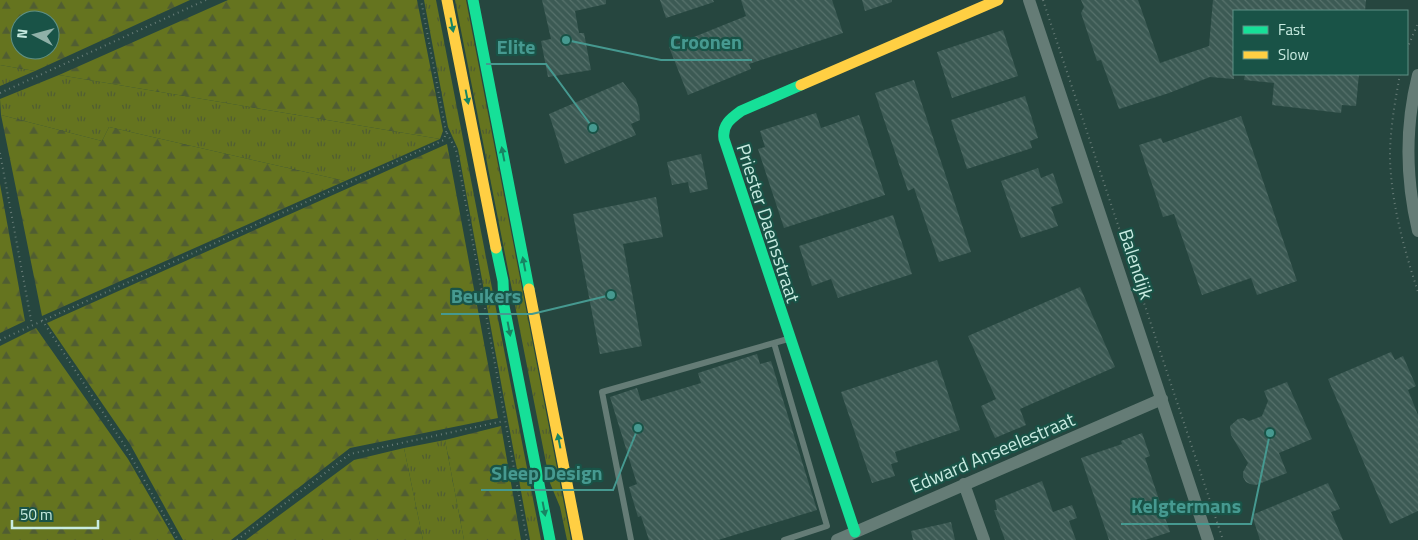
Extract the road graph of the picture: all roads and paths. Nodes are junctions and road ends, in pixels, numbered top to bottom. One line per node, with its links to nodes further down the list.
1 (206, 0): 11 (path)
2 (421, 0): 12 (path)
3 (448, 0): 27 (main road, one-way to 27)
4 (473, 0): 28 (main road, one-way to 4)
5 (998, 0): 17 (main road, Priester Daensstraat)
6 (1030, 0): 20 (street, Balendijk)
7 (1043, 0): 34 (path)
8 (1418, 23): 9 (path)
9 (1408, 47)
10 (1418, 76): 14 (street)
11 (0, 93)
12 (446, 132): 15 (path); 21 (path)
13 (0, 153): 16 (path)
14 (1418, 232)
15 (42, 320): 16 (path); 24 (path)
16 (32, 325): 18 (path)
17 (790, 339): 19 (lane); 23 (main road, Priester Daensstraat)
18 (0, 340)
19 (774, 343): 29 (lane); 30 (lane)
20 (1162, 399): 22 (street, Edward Anseelestraat); 33 (street, Balendijk)
21 (505, 421): 25 (path); 26 (path)
22 (964, 484): 23 (street, Edward Anseelestraat); 32 (street)
23 (855, 532): 31 (street, Edward Anseelestraat)
24 (178, 540)
25 (237, 540)
26 (527, 540)
27 (550, 540)
28 (578, 540)
29 (631, 540)
30 (784, 540)
31 (837, 540)
32 (984, 540)
33 (1208, 540)
34 (1223, 540)

